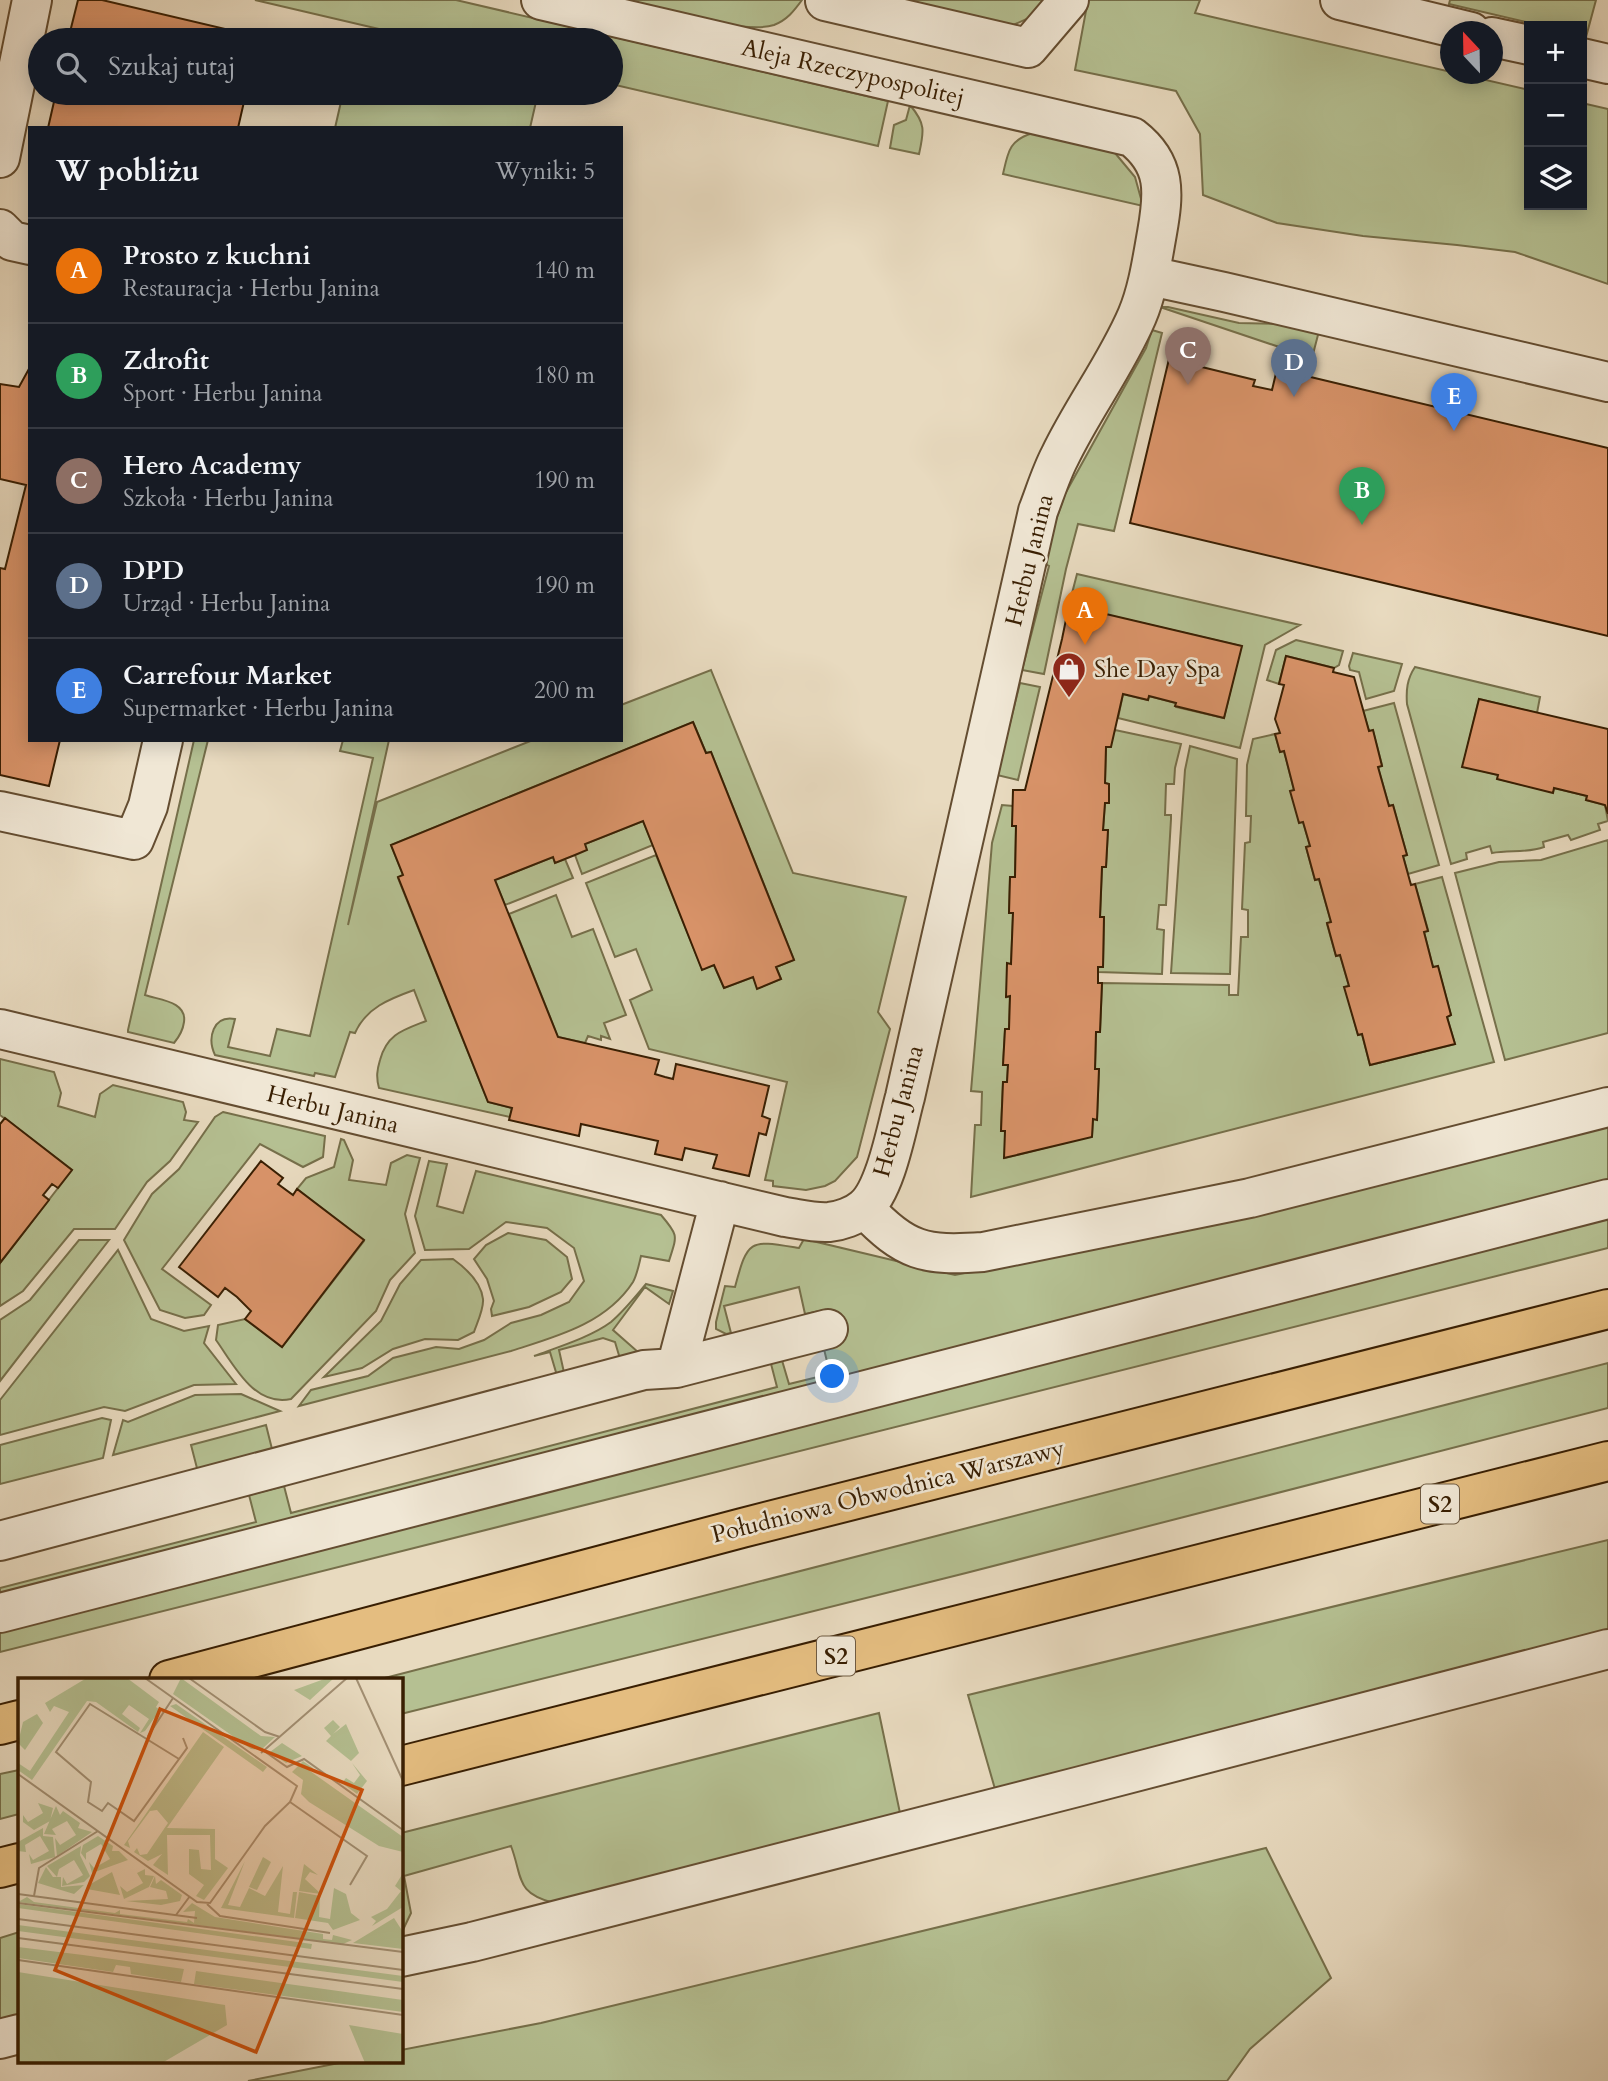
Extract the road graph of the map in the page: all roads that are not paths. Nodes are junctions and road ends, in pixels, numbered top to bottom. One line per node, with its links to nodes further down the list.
1 (32, 0): 12 (street)
2 (541, 0): 9 (street, Aleja Rzeczypospolitej)
3 (1069, 0): 5 (street)
4 (1339, 0): 6 (street)
5 (825, 1): 9 (street)
6 (1440, 24)
7 (1503, 40): 8 (street)
8 (1524, 45)
9 (796, 59): 13 (street, Aleja Rzeczypospolitej)
10 (1587, 59): 11 (street)
11 (1608, 64)
12 (0, 158)
13 (1155, 163): 16 (street, Herbu Janina)
14 (0, 229): 15 (street)
15 (28, 245)
16 (1150, 276): 17 (street); 24 (street, Herbu Janina)
17 (1608, 382)
18 (163, 742): 19 (street)
19 (0, 811)
20 (0, 1029): 23 (street, Herbu Janina)
21 (1608, 1107): 24 (street)
22 (1608, 1199): 30 (street)
23 (719, 1201): 24 (street, Herbu Janina); 27 (street)
24 (864, 1208)
25 (1608, 1309): 32 (highway, Południowa Obwodnica Warszawy)
26 (828, 1329): 27 (street)
27 (676, 1368): 29 (street)
28 (1608, 1461): 35 (highway, S2)
29 (0, 1541)
30 (0, 1612)
31 (1608, 1649): 38 (street)
32 (177, 1678)
33 (18, 1720): 34 (highway)
34 (0, 1725)
35 (402, 1766)
36 (18, 1863): 37 (highway)
37 (0, 1868)
38 (402, 1957)
39 (18, 2034): 40 (street)
40 (0, 2039)

